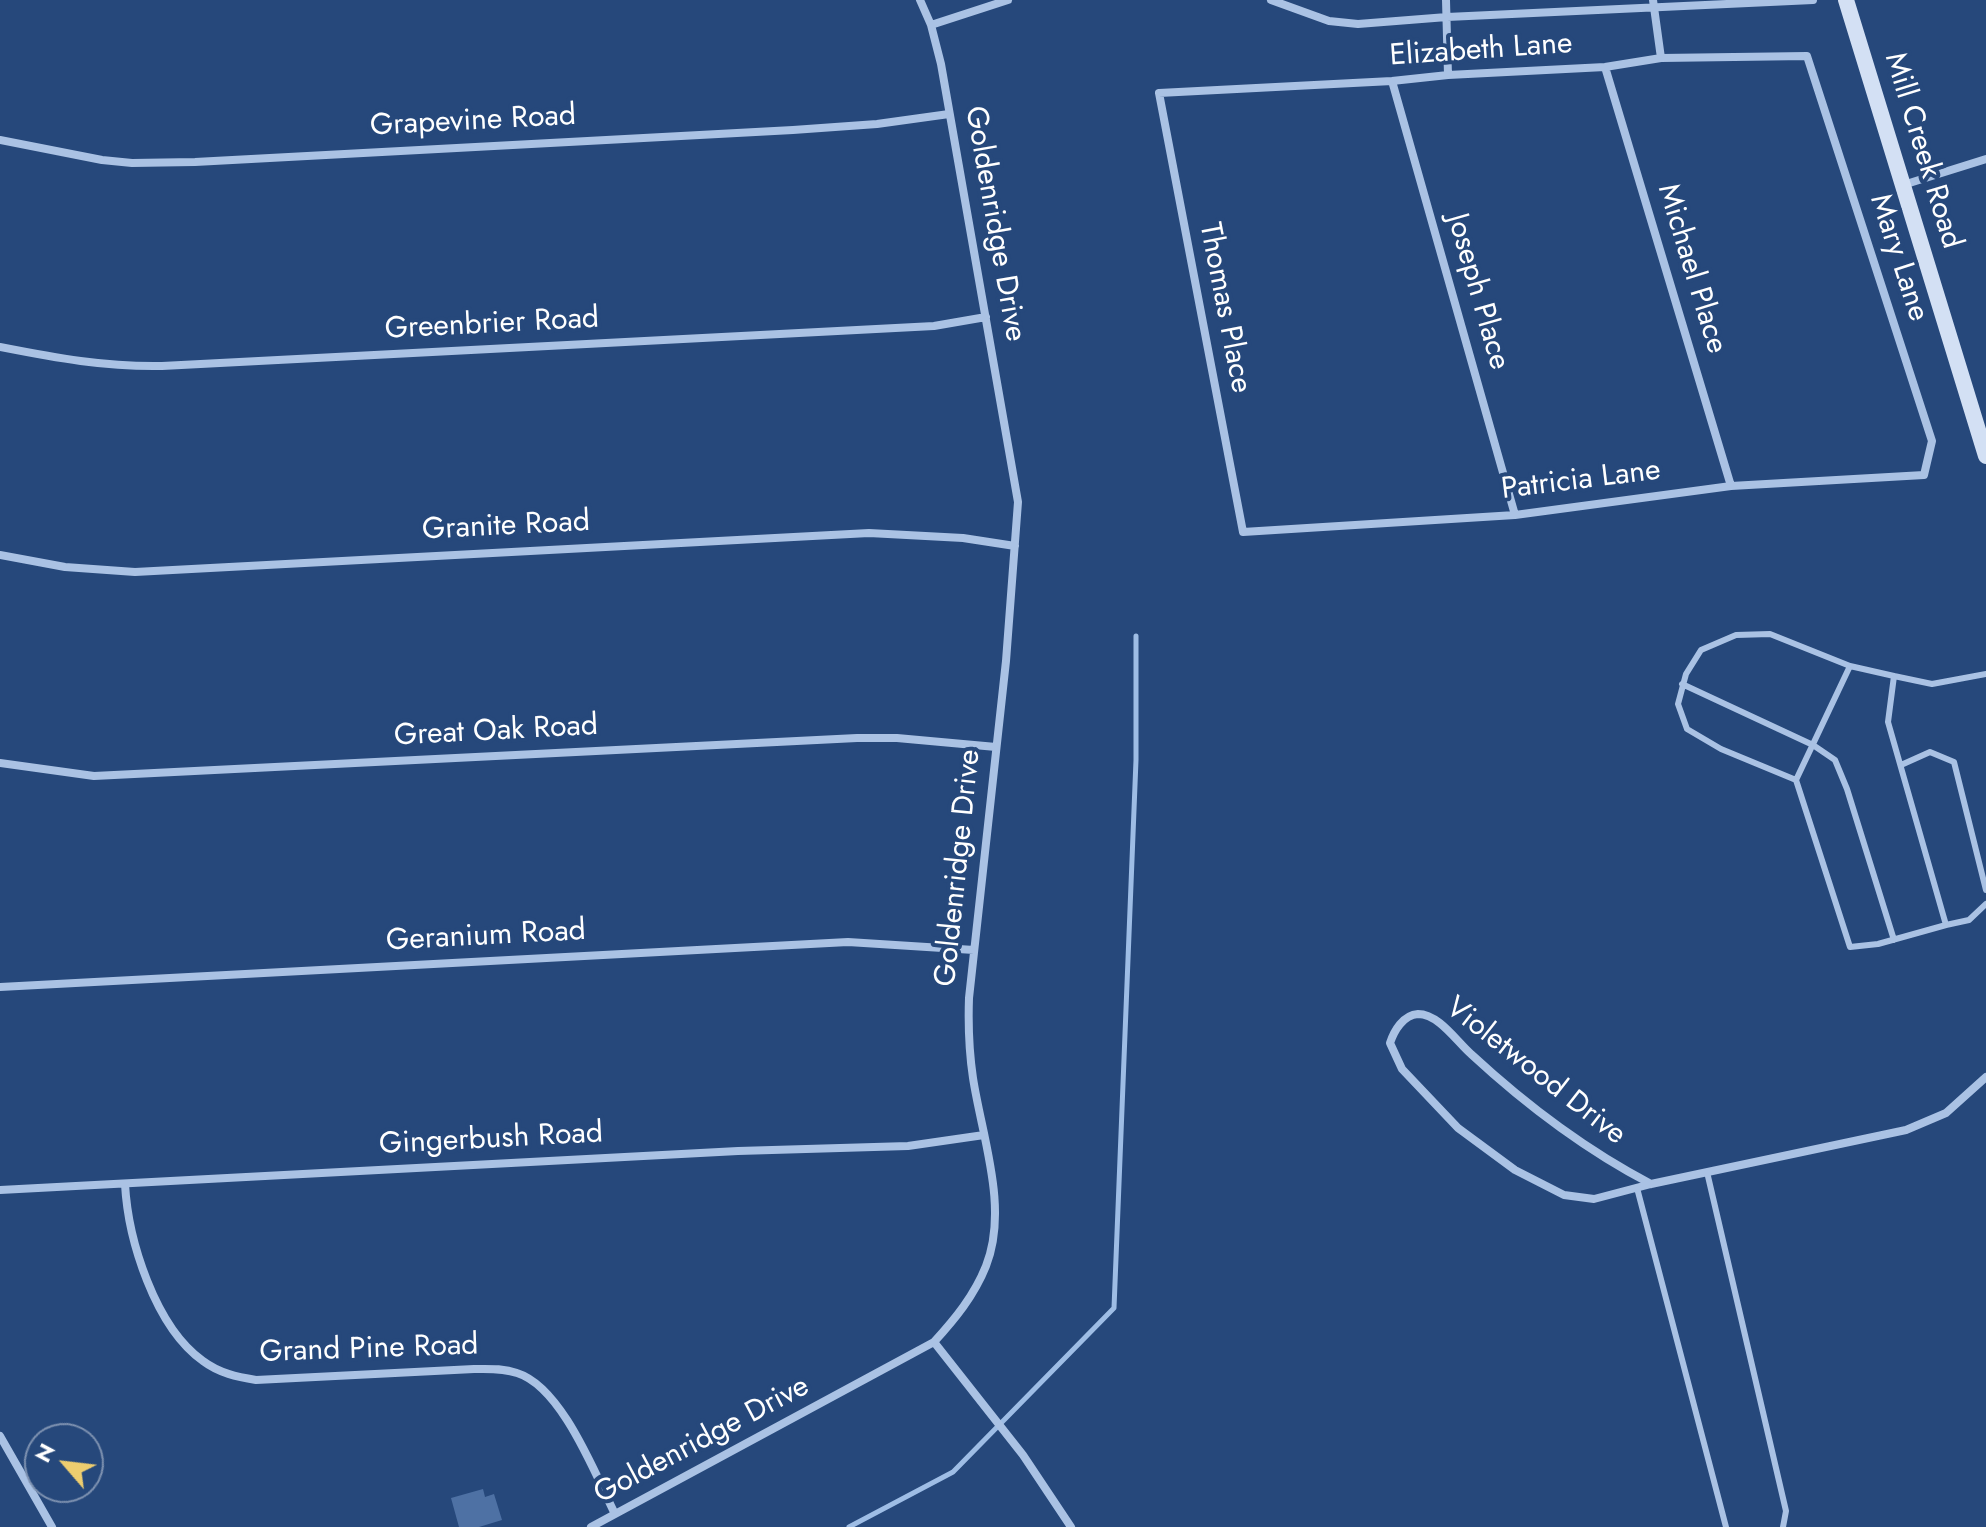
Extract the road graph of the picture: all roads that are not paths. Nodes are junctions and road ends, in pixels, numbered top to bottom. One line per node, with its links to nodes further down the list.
1 (920, 0): 9 (street, Goldenridge Drive)
2 (1008, 0): 9 (street)
3 (1271, 0): 8 (street)
4 (1446, 0): 8 (street)
5 (1813, 0): 7 (street)
6 (1846, 0): 19 (main road, Mill Creek Road)
7 (1653, 3): 8 (street); 11 (street)
8 (1447, 17): 13 (street)
9 (931, 25): 16 (street, Goldenridge Drive)
10 (1807, 56): 11 (street, Elizabeth Lane); 23 (street, Mary Lane)
11 (1661, 58): 12 (street, Elizabeth Lane)
12 (1605, 67): 13 (street, Elizabeth Lane); 24 (street, Michael Place)
13 (1448, 75): 14 (street, Elizabeth Lane)
14 (1392, 81): 15 (street, Elizabeth Lane); 25 (street, Joseph Place)
15 (1159, 93): 26 (street, Thomas Place)
16 (949, 114): 17 (street, Grapevine Road); 20 (street, Goldenridge Drive)
17 (0, 140)
18 (1986, 159): 19 (street)
19 (1903, 185): 22 (main road, Mill Creek Road)
20 (986, 317): 21 (street, Greenbrier Road); 27 (street, Goldenridge Drive)
21 (0, 347)
22 (1986, 456)
23 (1924, 475): 24 (street, Patricia Lane)
24 (1731, 486): 25 (street, Patricia Lane)
25 (1515, 515): 26 (street, Patricia Lane)
26 (1243, 532)
27 (1015, 546): 28 (street, Granite Road); 34 (street, Goldenridge Drive)
28 (0, 555)
29 (1850, 666): 31 (lane); 32 (lane); 33 (lane)
30 (1986, 674): 31 (lane)
31 (1894, 676): 36 (lane)
32 (1682, 684): 33 (lane); 37 (lane)
33 (1813, 745): 37 (lane); 41 (lane)
34 (996, 747): 35 (street, Great Oak Road); 42 (street, Goldenridge Drive)
35 (0, 763)
36 (1901, 765): 38 (lane); 40 (lane)
37 (1796, 780): 41 (lane)
38 (1986, 890)
39 (1986, 904): 40 (lane)
40 (1946, 925): 41 (lane)
41 (1894, 940)
42 (974, 950): 43 (street, Geranium Road); 45 (street, Goldenridge Drive)
43 (0, 987)
44 (1986, 1077): 46 (street, Violetwood Drive)
45 (984, 1135): 47 (street, Gingerbush Road); 51 (street, Goldenridge Drive)
46 (1707, 1172): 48 (street, Violetwood Drive); 58 (lane)
47 (125, 1184): 50 (street, Gingerbush Road); 53 (street, Grand Pine Road)
48 (1651, 1184): 49 (street, Violetwood Drive); 49 (street, Violetwood Drive)
49 (1637, 1188): 57 (lane)
50 (0, 1190)
51 (934, 1342): 53 (street, Goldenridge Drive); 56 (street)
52 (0, 1436): 54 (street)
53 (615, 1514): 55 (street, Goldenridge Drive)
54 (52, 1527)
55 (591, 1527)
56 (1071, 1527)
57 (1726, 1527)
58 (1783, 1527)

